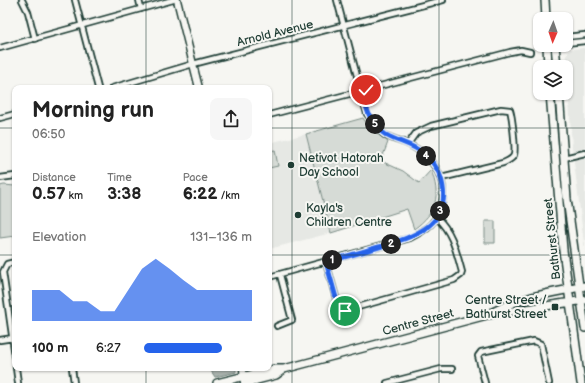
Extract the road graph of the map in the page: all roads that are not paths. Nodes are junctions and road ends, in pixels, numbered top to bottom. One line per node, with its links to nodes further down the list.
1 (22, 0): 15 (street)
2 (75, 0): 11 (street)
3 (139, 0): 9 (street)
4 (173, 0): 9 (street)
5 (177, 0): 20 (street)
6 (337, 0): 12 (street)
7 (443, 0): 12 (street, Arnold Avenue)
8 (546, 0): 10 (main road)
9 (141, 8): 11 (street)
10 (547, 12)
11 (81, 26): 15 (street); 21 (street)
12 (344, 26): 20 (street, Arnold Avenue); 24 (street)
13 (585, 30): 14 (street)
14 (582, 35)
15 (36, 39): 18 (street)
16 (585, 41): 17 (street)
17 (573, 42)
18 (0, 48)
19 (530, 52): 24 (street)
20 (193, 64): 22 (street, Arnold Avenue); 23 (street)
21 (97, 85)
22 (122, 85)
23 (198, 85)
24 (362, 91): 27 (street); 30 (street)
25 (550, 100): 42 (main road, Bathurst Street)
26 (560, 100): 32 (main road, Bathurst Street)
27 (272, 114)
28 (12, 115): 29 (street)
29 (0, 118)
30 (408, 144): 35 (street); 35 (street)
31 (585, 153): 32 (street)
32 (564, 158): 41 (main road, Bathurst Street)
33 (12, 176): 34 (street)
34 (0, 178)
35 (442, 178): 36 (street)
36 (437, 218): 37 (street); 37 (street)
37 (326, 262): 39 (street)
38 (12, 263): 48 (street)
39 (280, 275): 40 (street); 46 (street)
40 (272, 276)
41 (582, 287): 42 (main road, Centre Street); 43 (main road, Bathurst Street)
42 (568, 289): 44 (main road, Bathurst Street); 45 (main road, Centre Street)
43 (583, 300): 44 (main road, Centre Street); 47 (main road, Bathurst Street)
44 (569, 303): 45 (main road, Centre Street); 61 (main road, Bathurst Street)
45 (487, 315): 53 (main road, Centre Street)
46 (277, 326)
47 (585, 328)
48 (12, 338): 49 (street)
49 (0, 340)
50 (452, 369): 54 (street)
51 (16, 371): 55 (street)
52 (72, 371): 56 (street)
53 (248, 379): 57 (main road, Centre Street)
54 (399, 382): 58 (street)
55 (18, 383)
56 (74, 383)
57 (217, 383)
58 (387, 383)
59 (485, 383): 60 (street)
60 (548, 383)
61 (582, 383)

